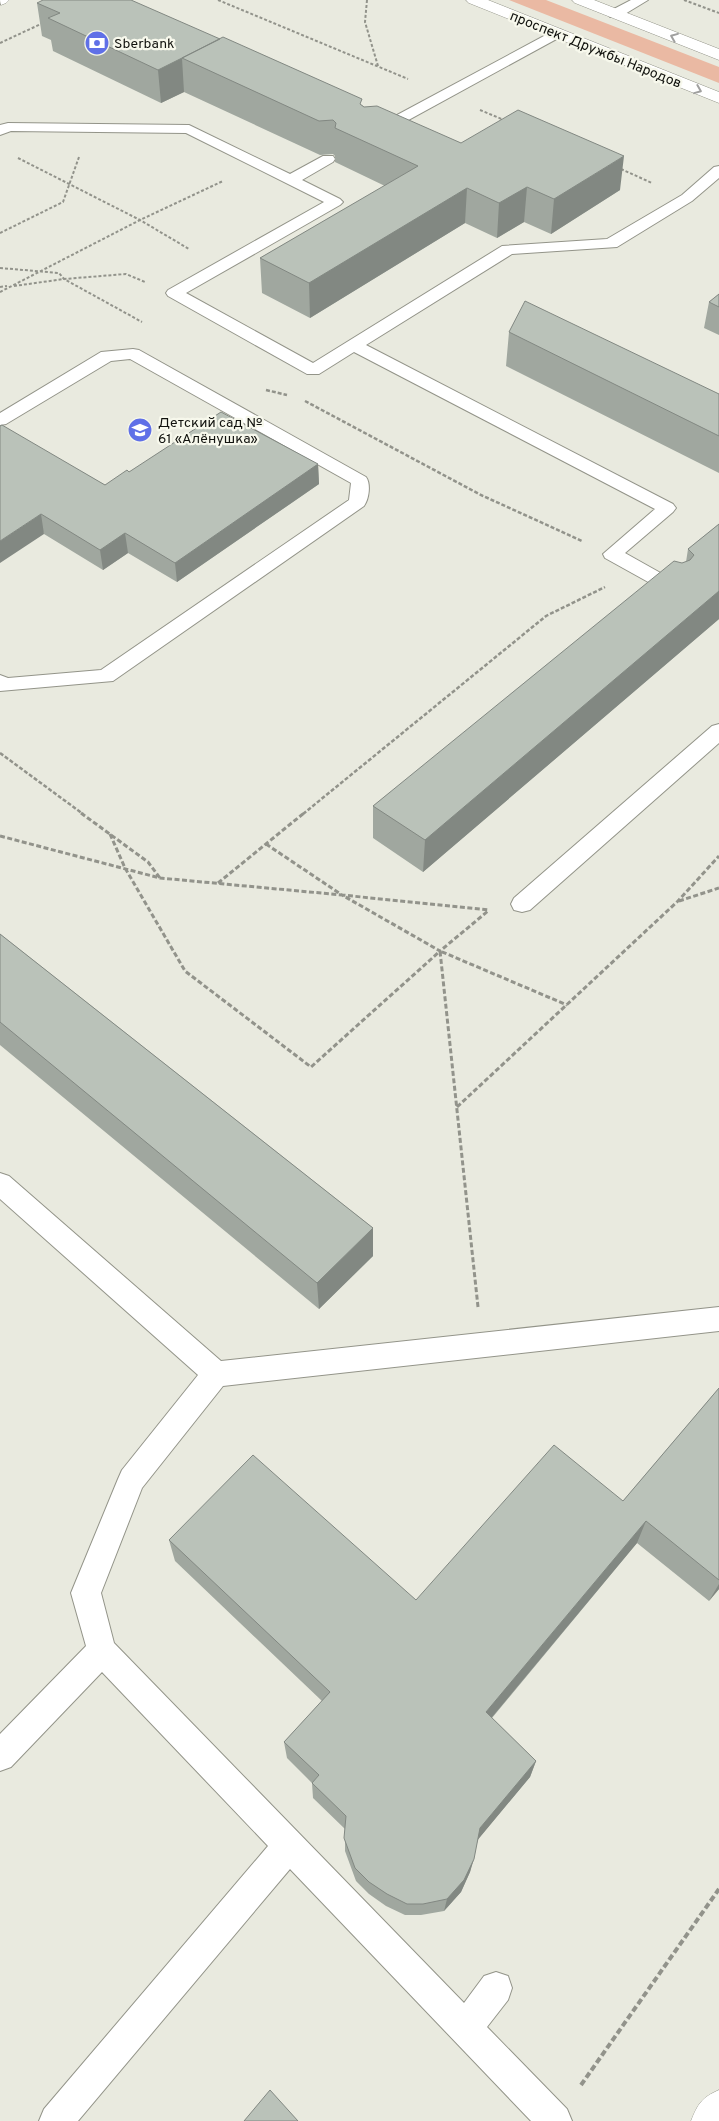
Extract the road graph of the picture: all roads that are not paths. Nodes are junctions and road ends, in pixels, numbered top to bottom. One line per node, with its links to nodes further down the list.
1 (474, 0): 5 (main road, проспект Дружбы Народов)
2 (580, 0): 4 (main road)
3 (641, 0): 4 (lane)
4 (616, 14): 6 (main road, one-way to 4)
5 (557, 33): 7 (main road, проспект Дружбы Народов, one-way to 7); 9 (lane)
6 (719, 54)
7 (719, 98)
8 (0, 131): 12 (lane)
9 (369, 137)
10 (328, 159): 12 (lane)
11 (719, 170): 13 (lane)
12 (290, 180): 13 (lane)
13 (354, 345): 15 (lane)
14 (0, 420): 16 (lane)
15 (675, 589)
16 (1, 684)
17 (719, 731): 18 (lane)
18 (522, 904)
19 (0, 1184): 21 (lane)
20 (719, 1319): 21 (lane)
21 (216, 1374): 22 (lane)
22 (102, 1651): 23 (lane); 24 (lane)
23 (0, 1756)
24 (289, 1845): 26 (lane); 28 (lane)
25 (496, 1988): 26 (lane)
26 (466, 2027): 29 (lane)
27 (719, 2110): 30 (main road)
28 (56, 2121)
29 (555, 2121)
30 (711, 2121)

